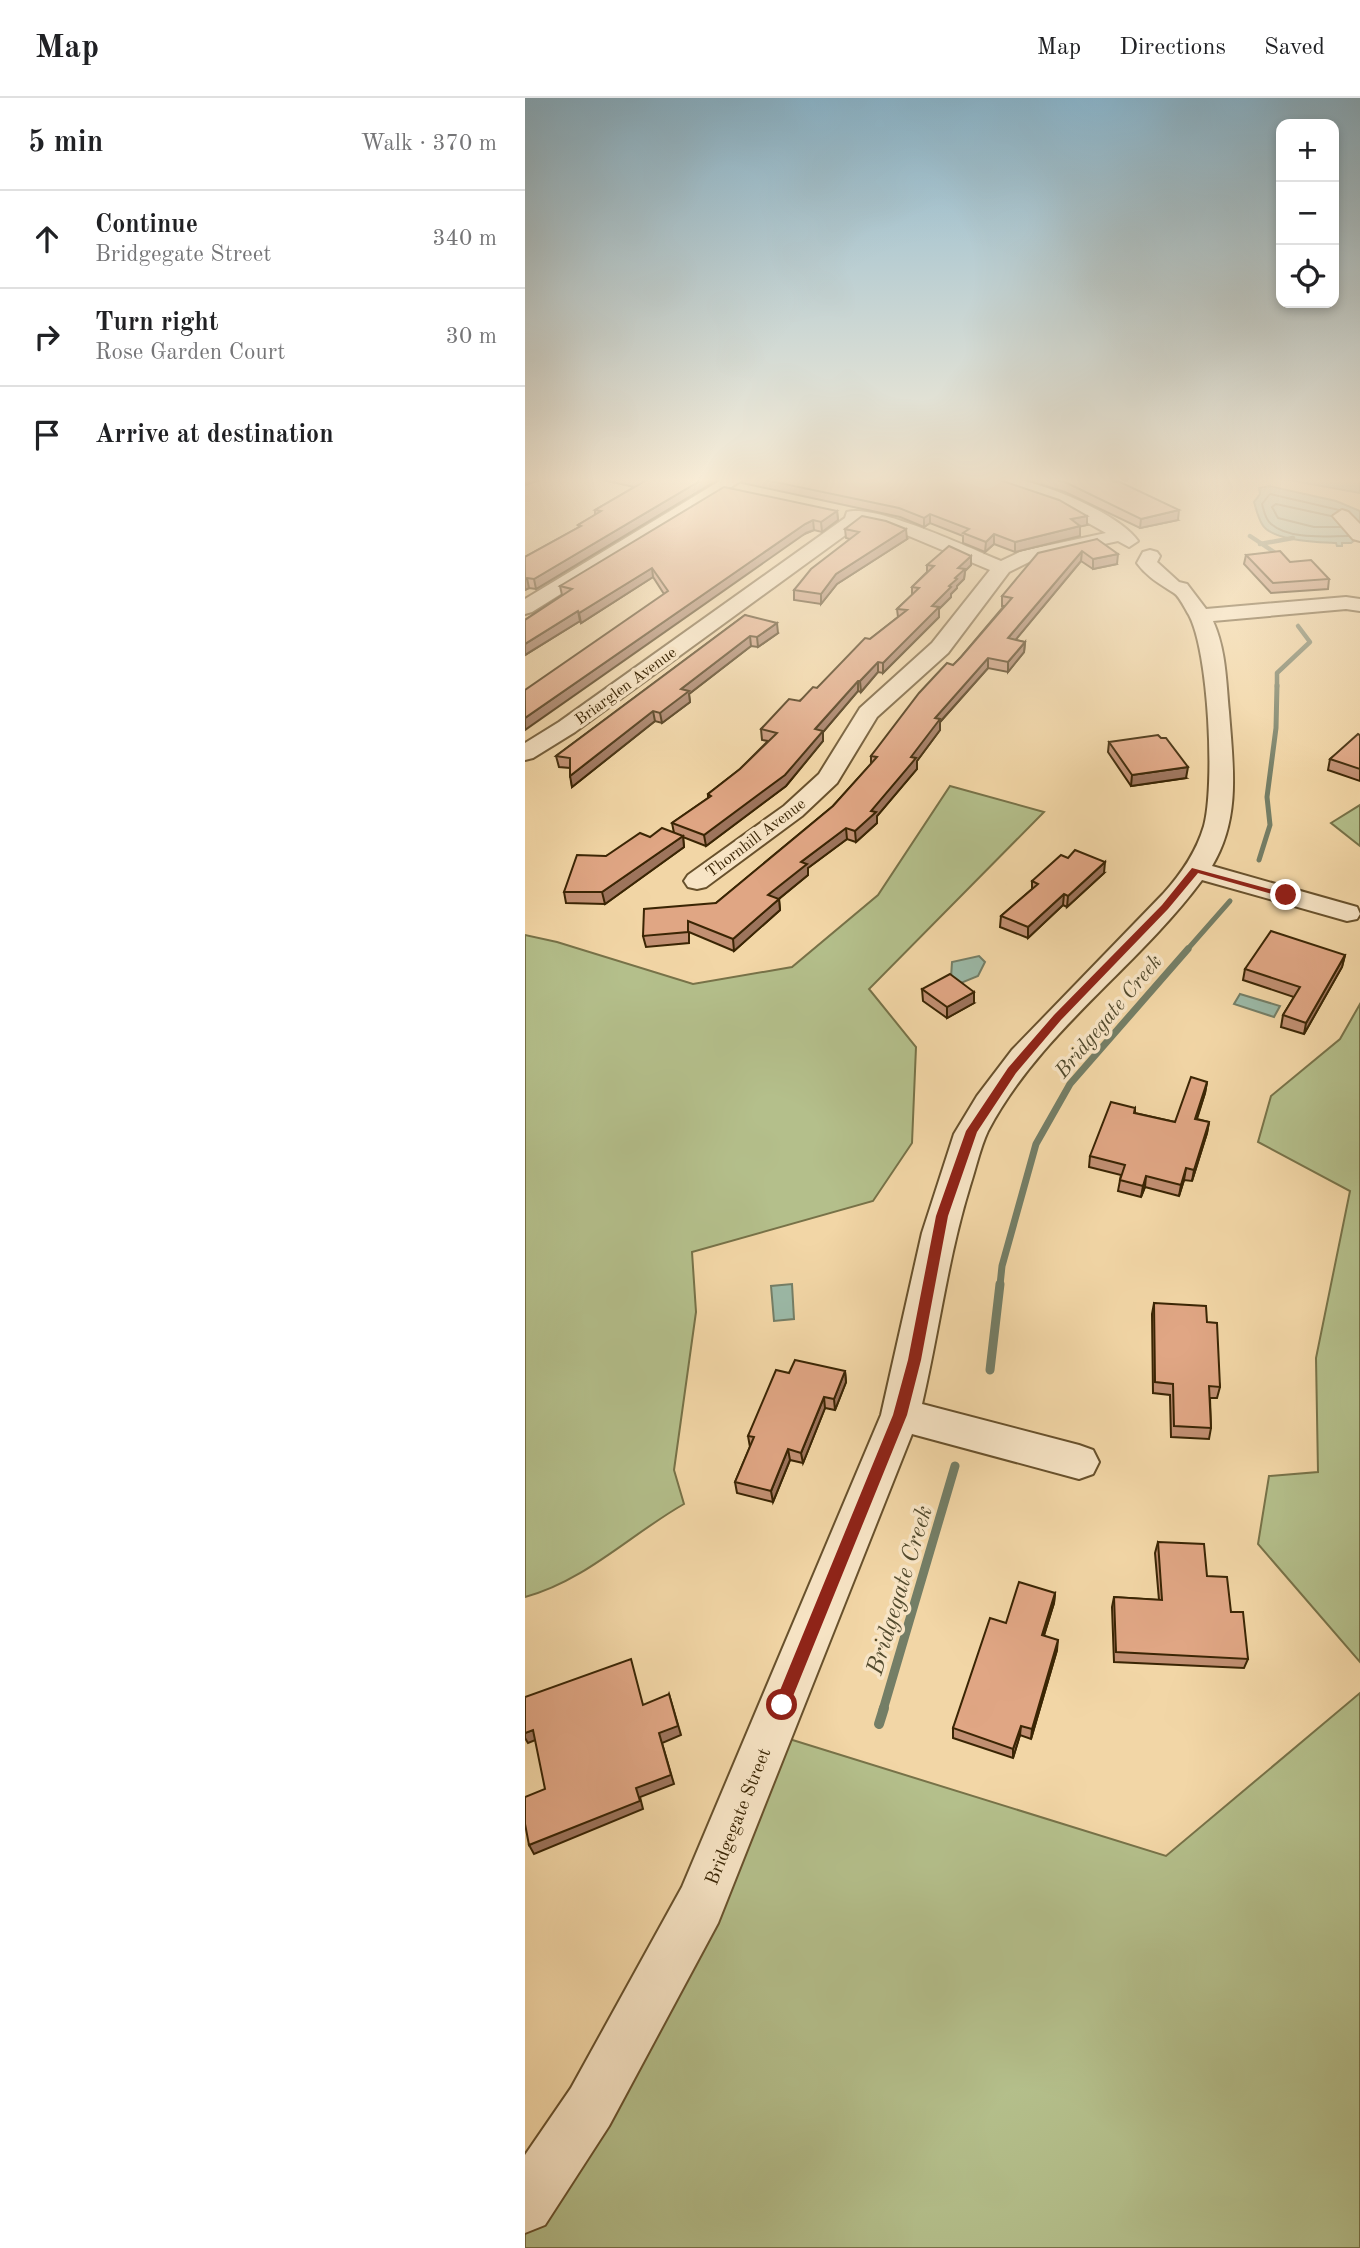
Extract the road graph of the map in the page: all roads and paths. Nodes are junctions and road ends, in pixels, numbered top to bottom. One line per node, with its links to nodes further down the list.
1 (572, 579): 6 (street)
2 (772, 579): 8 (street, Briarglen Avenue)
3 (993, 579): 10 (street, Thornhill Avenue)
4 (1171, 579): 7 (street, Bridgegate Street)
5 (1360, 605): 7 (street)
6 (525, 608)
7 (1202, 616): 9 (street, Bridgegate Street)
8 (525, 753)
9 (1196, 870): 11 (street); 12 (street, Bridgegate Street)
10 (697, 881)
11 (1347, 913)
12 (900, 1415): 13 (street); 14 (street, Bridgegate Street)
13 (1079, 1462)
14 (525, 2205)

